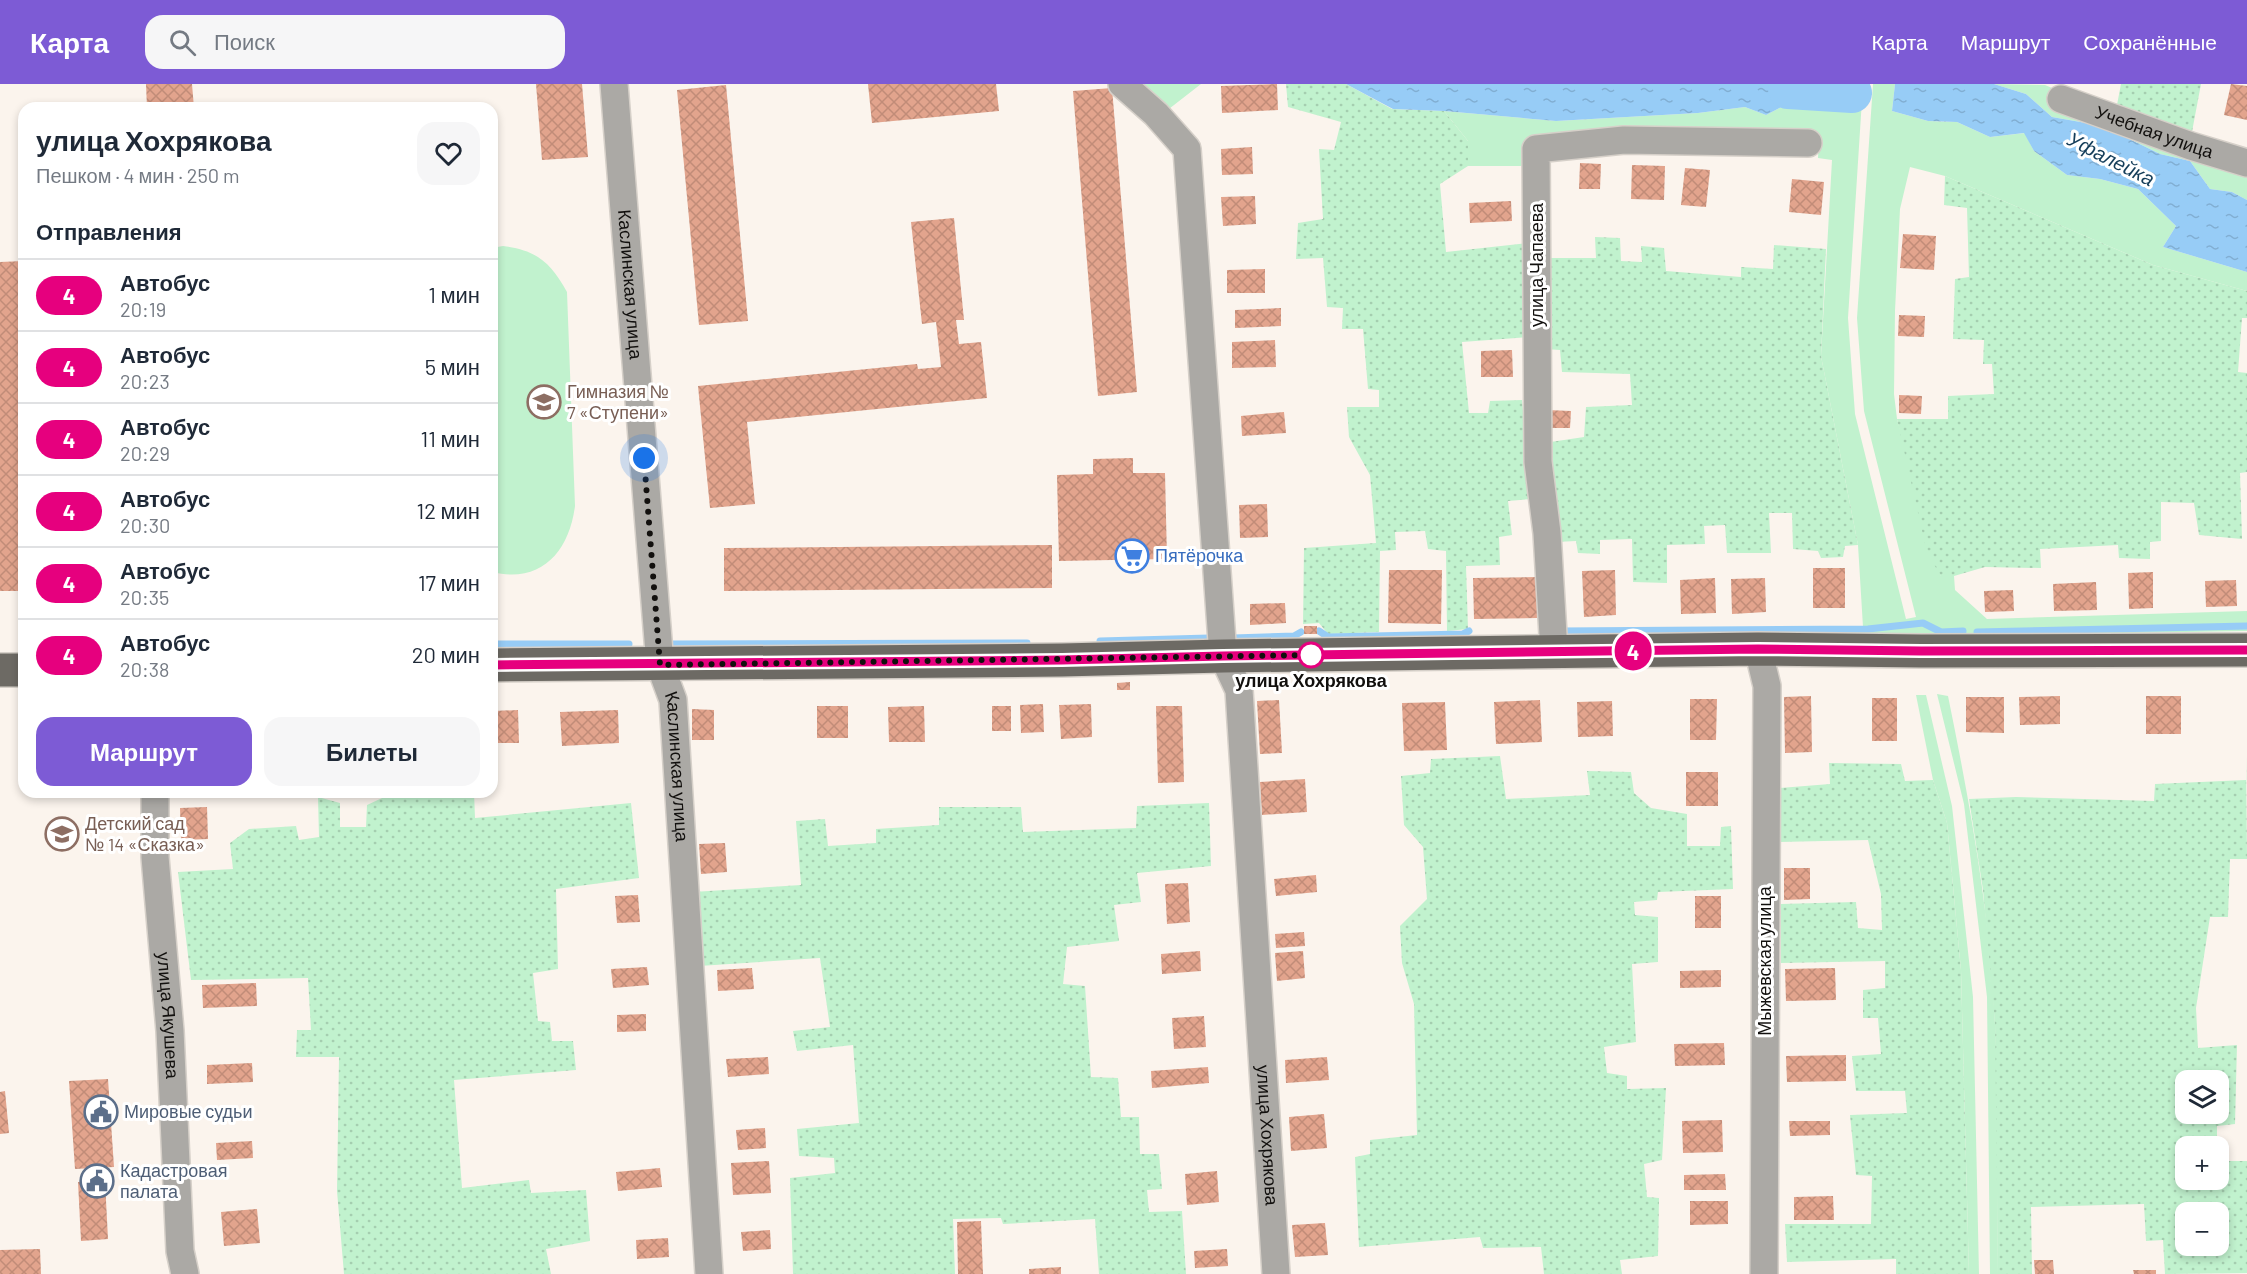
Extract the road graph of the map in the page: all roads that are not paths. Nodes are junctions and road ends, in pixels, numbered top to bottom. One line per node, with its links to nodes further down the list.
1 (614, 84): 11 (street, Каслинская улица)
2 (1122, 84): 9 (street, улица Хохрякова)
3 (2061, 99): 5 (street, Учебная улица)
4 (1808, 143): 8 (street, улица Чапаева)
5 (2247, 163)
6 (1758, 649): 7 (main road); 8 (main road); 18 (street, Мыжевская улица)
7 (2247, 650)
8 (1554, 652): 9 (main road)
9 (1223, 656): 11 (main road); 17 (street, улица Хохрякова)
10 (498, 665): 11 (main road)
11 (660, 665): 16 (street, Каслинская улица)
12 (0, 670): 13 (main road)
13 (18, 670)
14 (155, 798): 15 (street, улица Якушева)
15 (185, 1274)
16 (709, 1274)
17 (1276, 1274)
18 (1764, 1274)

